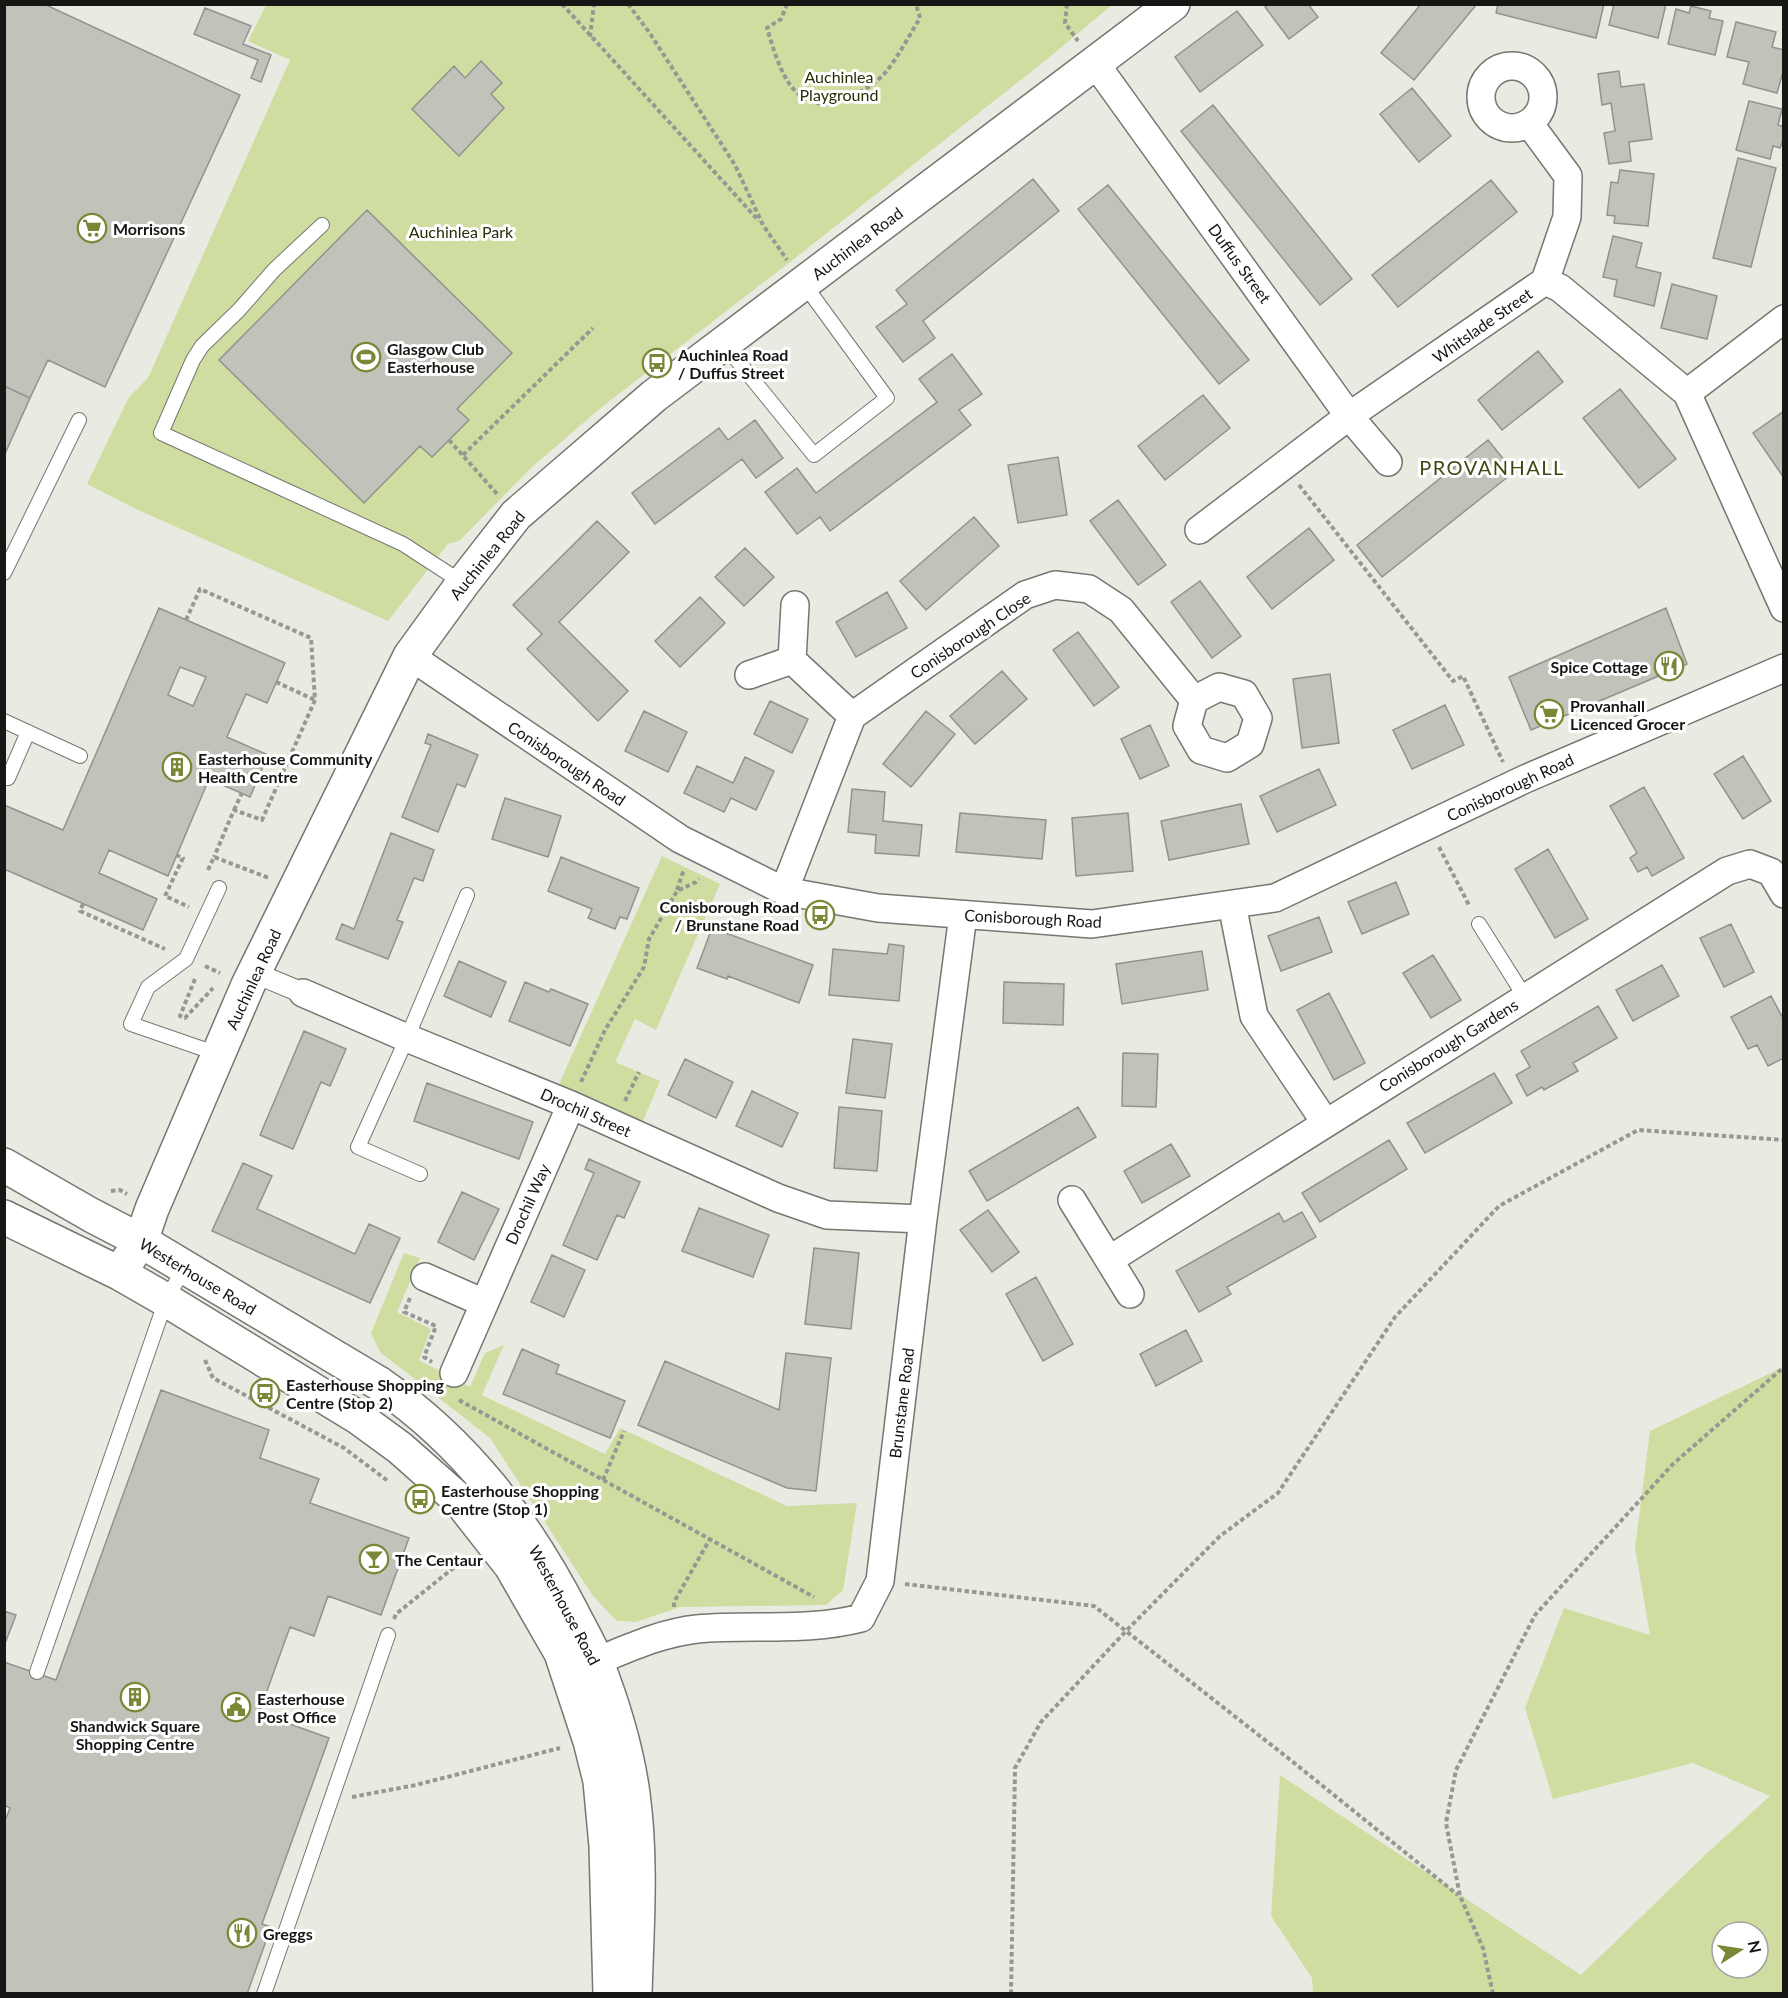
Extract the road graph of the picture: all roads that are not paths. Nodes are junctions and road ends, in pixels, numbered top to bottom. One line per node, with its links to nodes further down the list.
1 (1173, 4): 2 (street, Auchinlea Road)
2 (1095, 63): 6 (street, Auchinlea Road); 10 (street, Duffus Street)
3 (1529, 123): 5 (street)
4 (322, 225): 15 (lane)
5 (1545, 281): 9 (street, Whitslade Street); 10 (street, Whitslade Street)
6 (804, 284): 8 (street, Auchinlea Road); 8 (lane)
7 (1784, 319): 9 (street)
8 (724, 344): 15 (street, Auchinlea Road)
9 (1687, 393): 17 (street, Whitslade Street)
10 (1349, 416): 12 (street, Duffus Street); 13 (street, Whitslade Street)
11 (79, 420): 14 (lane)
12 (1388, 462)
13 (1199, 530)
14 (4, 573)
15 (463, 583): 18 (street, Auchinlea Road)
16 (795, 605): 19 (street)
17 (1784, 608)
18 (410, 656): 29 (street, Conisborough Road); 35 (street, Auchinlea Road)
19 (792, 660): 21 (street); 23 (street)
20 (1784, 668): 32 (street, Conisborough Road)
21 (748, 675)
22 (1194, 700): 23 (street, Conisborough Close)
23 (852, 717): 29 (street)
24 (4, 721): 25 (lane)
25 (28, 732): 26 (lane); 27 (lane)
26 (80, 756)
27 (8, 778)
28 (219, 888): 39 (lane)
29 (783, 891): 33 (street, Conisborough Road)
30 (1784, 894): 37 (street, Conisborough Gardens)
31 (467, 895): 38 (lane)
32 (1232, 904): 33 (street, Conisborough Road); 41 (street)
33 (963, 915): 46 (street, Brunstane Road)
34 (1479, 924): 37 (lane)
35 (241, 974): 36 (street, Drochil Street); 39 (street, Auchinlea Road)
36 (303, 993): 38 (street, Drochil Street)
37 (1525, 997): 41 (street, Conisborough Gardens)
38 (407, 1038): 40 (street, Drochil Street); 43 (lane)
39 (219, 1055): 47 (street, Auchinlea Road)
40 (571, 1105): 46 (street, Drochil Street); 54 (street, Drochil Way)
41 (1325, 1122): 48 (street, Conisborough Gardens)
42 (4, 1165): 47 (street, Westerhouse Road)
43 (420, 1174)
44 (1072, 1200): 48 (street)
45 (4, 1217): 50 (street, Westerhouse Road)
46 (923, 1219): 57 (street, Brunstane Road)
47 (141, 1241): 49 (street, Westerhouse Road); 50 (street, Auchinlea Road)
48 (1109, 1260): 52 (street)
49 (184, 1268): 53 (lane); 57 (street, Westerhouse Road)
50 (119, 1273): 53 (street, Westerhouse Road)
51 (425, 1277): 54 (street)
52 (1130, 1294)
53 (166, 1299): 58 (lane); 60 (street, Westerhouse Road)
54 (484, 1304): 55 (street, Drochil Way)
55 (455, 1386)
56 (388, 1635): 59 (lane)
57 (597, 1661): 61 (street, Westerhouse Road)
58 (37, 1672)
59 (264, 1994)
60 (610, 1994)
61 (635, 1994)

